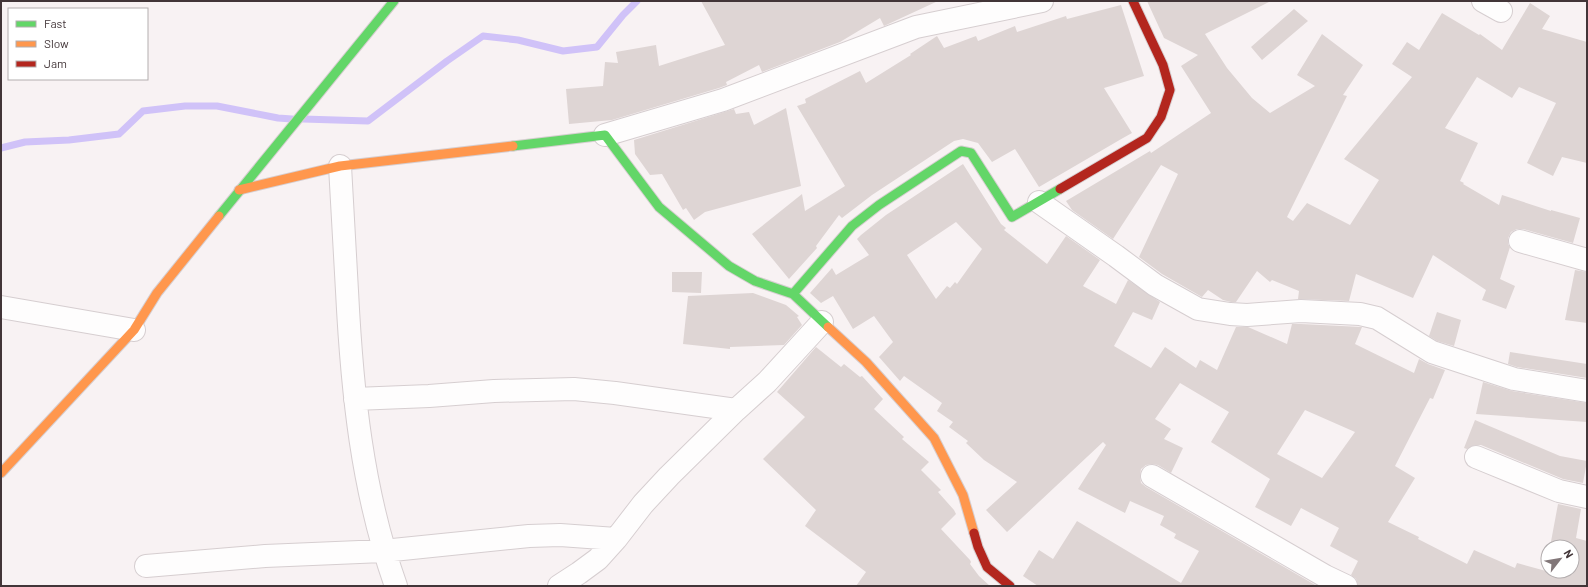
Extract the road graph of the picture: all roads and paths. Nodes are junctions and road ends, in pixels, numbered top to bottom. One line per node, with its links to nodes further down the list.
1 (394, 1): 6 (street)
2 (1042, 1): 4 (street)
3 (1133, 1): 7 (street)
4 (605, 135): 5 (street); 10 (street)
5 (340, 166): 6 (street); 15 (street)
6 (239, 190): 13 (street)
7 (1039, 202): 10 (street); 14 (street)
8 (1520, 241): 9 (street)
9 (1587, 260)
10 (793, 294): 12 (street)
11 (1, 307): 13 (street)
12 (822, 322): 16 (street); 26 (street)
13 (134, 330): 18 (street)
14 (1587, 391)
15 (355, 399): 16 (street); 22 (street)
16 (736, 410): 21 (street)
17 (1476, 457): 20 (street)
18 (1, 473)
19 (1152, 476): 27 (street)
20 (1587, 497)
21 (616, 539): 22 (street); 25 (street)
22 (383, 551): 23 (street); 24 (street)
23 (146, 566)
24 (396, 586)
25 (559, 586)
26 (1010, 586)
27 (1346, 586)

